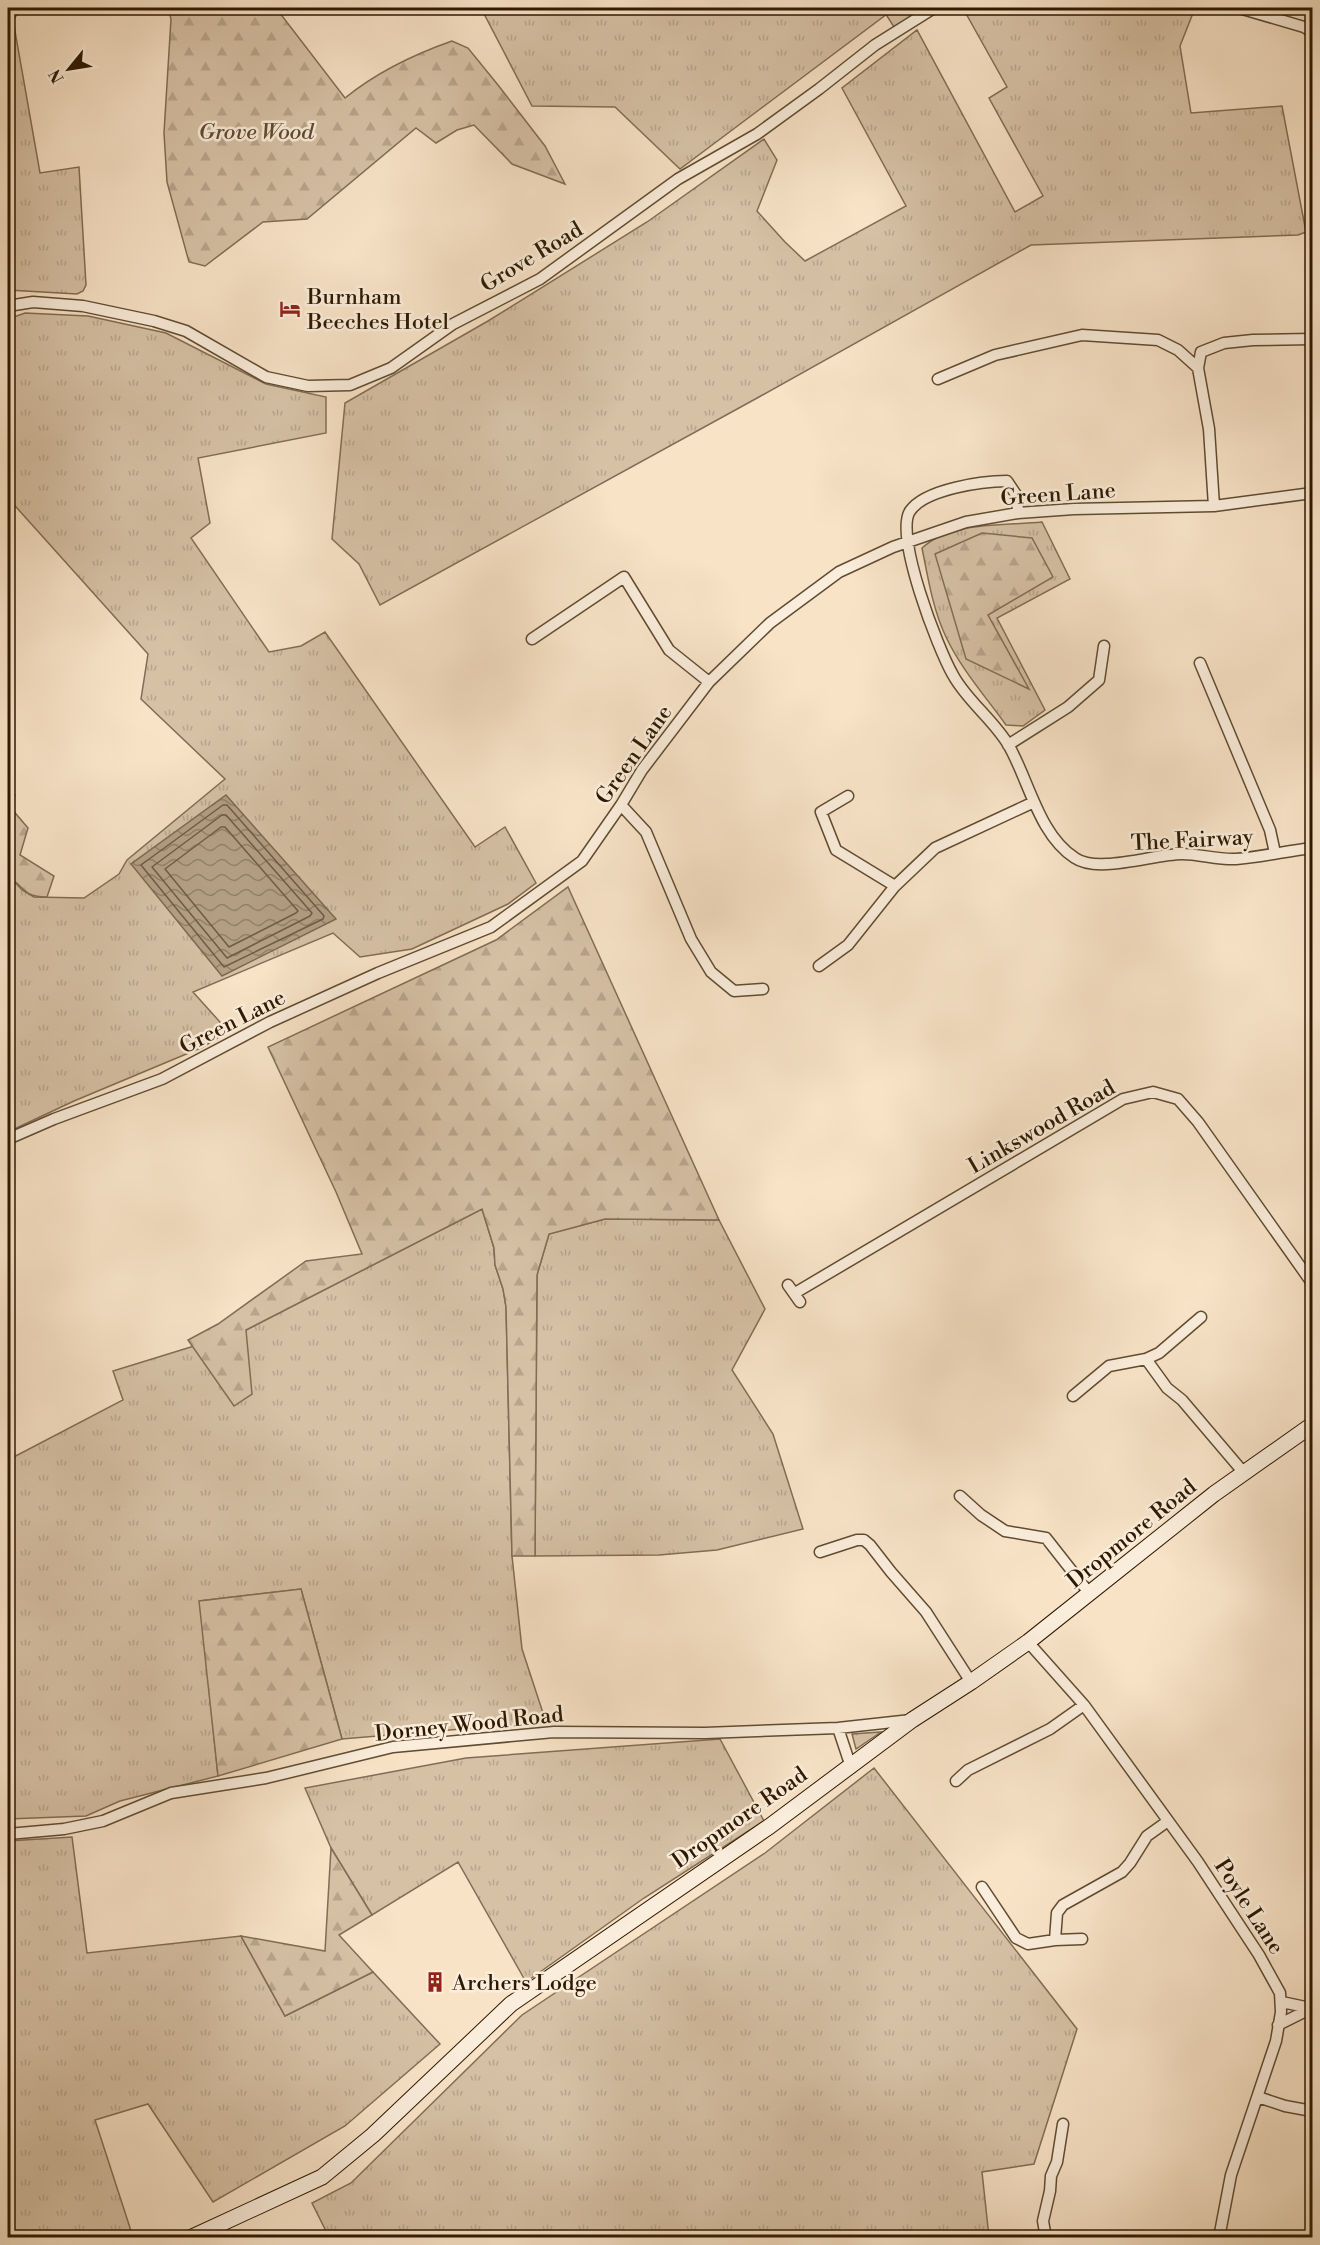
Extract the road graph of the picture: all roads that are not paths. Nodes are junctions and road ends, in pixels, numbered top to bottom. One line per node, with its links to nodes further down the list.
1 (934, 8): 4 (street, Grove Road)
2 (1239, 8): 3 (street)
3 (1312, 32)
4 (8, 306)
5 (1312, 339): 6 (street)
6 (1198, 368): 7 (street); 9 (street)
7 (938, 379)
8 (1311, 496): 9 (street, Green Lane)
9 (1214, 506): 10 (street, Green Lane)
10 (1018, 513): 11 (street, Green Lane); 11 (street, The Fairway)
11 (907, 543): 15 (street, Green Lane); 16 (street, The Fairway)
12 (532, 639): 15 (street)
13 (1104, 646): 16 (street)
14 (1200, 663): 21 (street, The Fairway)
15 (710, 682): 19 (street, Green Lane)
16 (1008, 746): 18 (street, The Fairway)
17 (848, 796): 22 (street)
18 (1034, 802): 21 (street, The Fairway); 22 (street)
19 (621, 805): 24 (street); 25 (street, Green Lane)
20 (1312, 848): 21 (street, The Fairway)
21 (1275, 853)
22 (895, 886): 23 (street)
23 (819, 966)
24 (763, 989)
25 (8, 1139)
26 (1312, 1283): 27 (street, Linkswood Road)
27 (794, 1293)
28 (1201, 1317): 29 (street)
29 (1146, 1359): 30 (street); 32 (street)
30 (1072, 1396)
31 (1312, 1426): 32 (street, Dropmore Road)
32 (1244, 1473): 35 (street, Dropmore Road)
33 (960, 1496): 35 (street)
34 (820, 1552): 37 (street)
35 (1090, 1594): 36 (street, Dropmore Road)
36 (1028, 1642): 37 (street, Dropmore Road); 38 (street, Poyle Lane)
37 (971, 1682): 39 (street, Dropmore Road)
38 (1084, 1705): 42 (street); 43 (street, Poyle Lane)
39 (912, 1720): 40 (street, Dorney Wood Road); 41 (street, Dropmore Road)
40 (838, 1728): 41 (street); 44 (street, Dorney Wood Road)
41 (850, 1764): 54 (street, Dropmore Road)
42 (956, 1781)
43 (1168, 1821): 47 (street); 48 (street, Poyle Lane)
44 (8, 1834)
45 (982, 1887): 47 (street)
46 (1082, 1939): 47 (street)
47 (1055, 1940)
48 (1282, 2001): 49 (street); 50 (street)
49 (1311, 2008): 50 (street)
50 (1278, 2025): 51 (street)
51 (1258, 2097): 52 (street); 56 (street)
52 (1312, 2111)
53 (1064, 2124): 55 (street)
54 (190, 2238)
55 (1046, 2238)
56 (1219, 2238)

